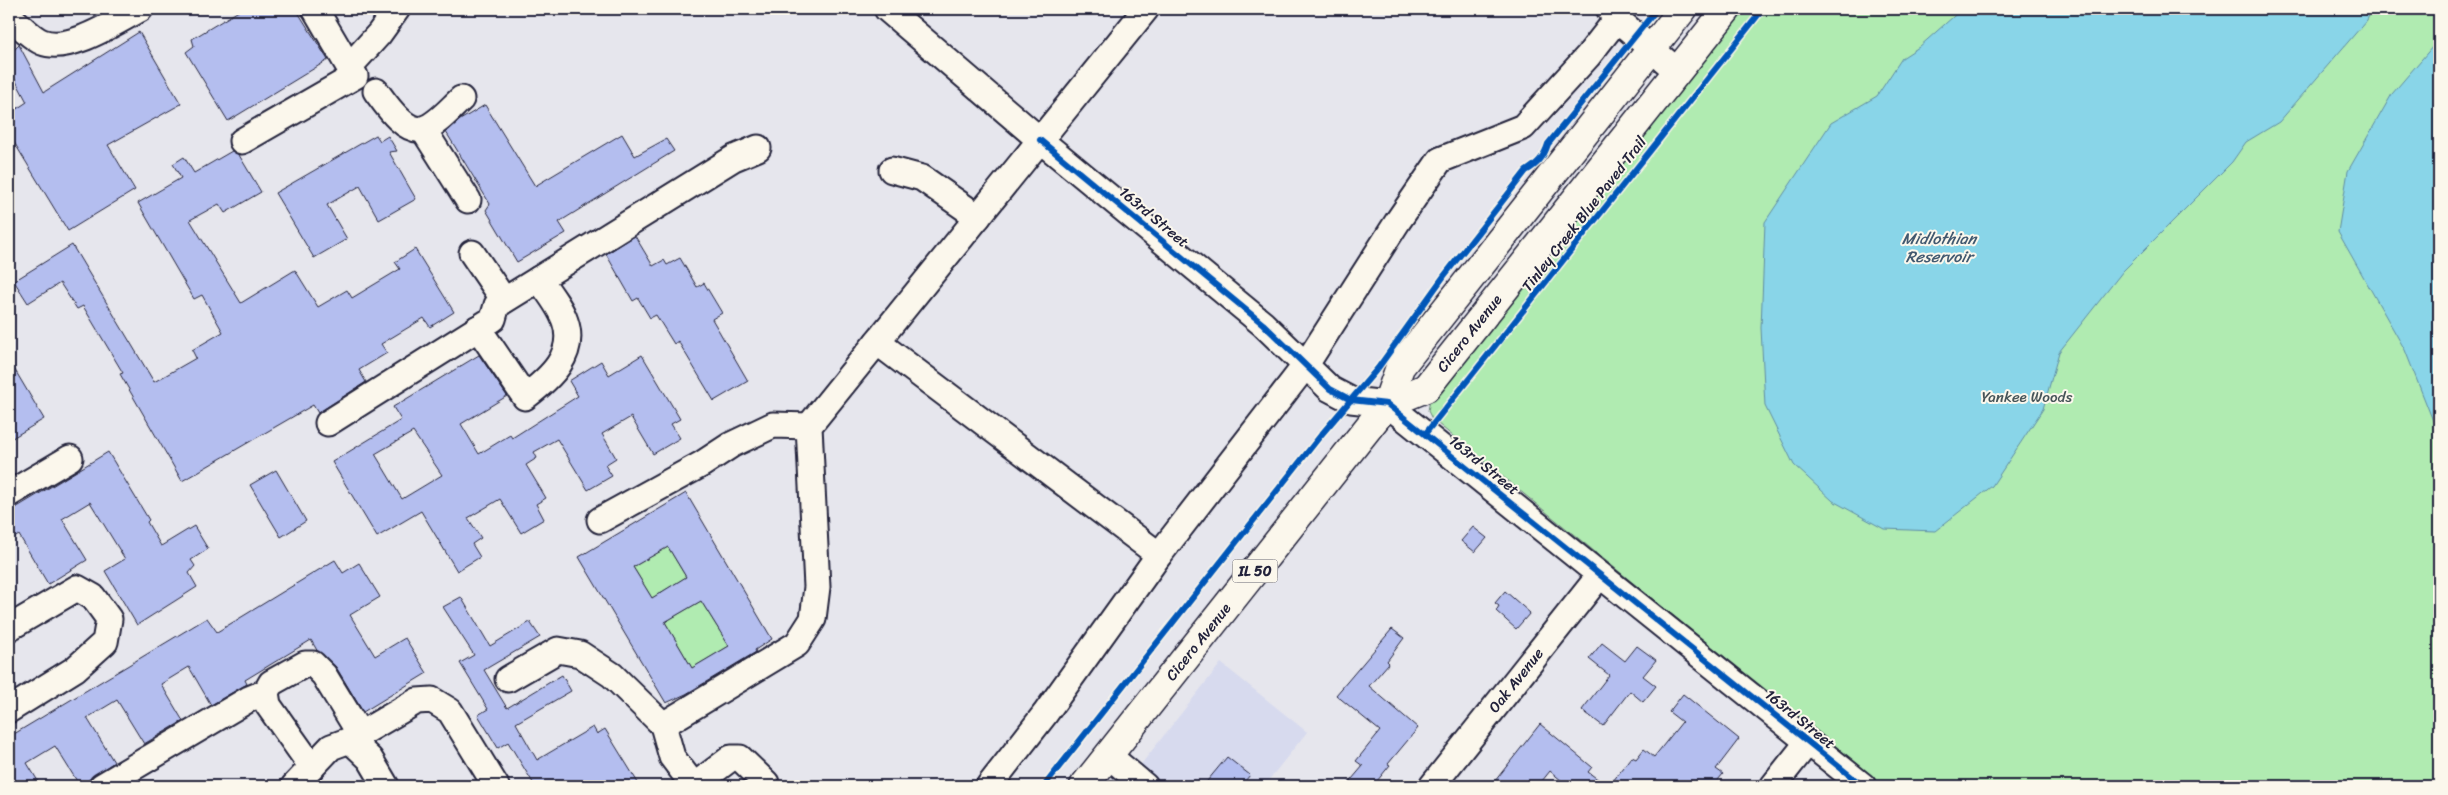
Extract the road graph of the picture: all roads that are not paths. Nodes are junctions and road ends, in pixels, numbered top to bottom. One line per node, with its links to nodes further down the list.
1 (140, 9): 9 (street)
2 (315, 9): 3 (street)
3 (397, 9)
4 (887, 9): 16 (street, 163rd Street)
5 (1146, 9): 16 (street)
6 (1683, 9): 10 (main road, Cicero Avenue / IL 50)
7 (1727, 9): 11 (main road, Cicero Avenue / IL 50)
8 (1613, 14): 10 (street); 27 (street)
9 (9, 15)
10 (1651, 49): 11 (street); 28 (main road, Cicero Avenue / IL 50)
11 (1677, 71): 28 (main road, Cicero Avenue / IL 50)
12 (355, 76): 17 (street)
13 (376, 91): 15 (street)
14 (461, 99): 15 (street)
15 (423, 129): 20 (street)
16 (1040, 140): 21 (street); 27 (street, 163rd Street)
17 (242, 141)
18 (758, 148): 23 (street)
19 (892, 170): 21 (street)
20 (468, 200)
21 (978, 217): 26 (street)
22 (472, 253): 24 (street)
23 (539, 278): 24 (street); 25 (street)
24 (504, 300): 25 (street)
25 (478, 328): 29 (street)
26 (877, 342): 30 (street); 34 (street)
27 (1305, 366): 28 (street, 163rd Street); 34 (street)
28 (1387, 404): 35 (street, 163rd Street); 43 (main road, Cicero Avenue / IL 50)
29 (328, 423)
30 (809, 426): 33 (street); 40 (street)
31 (70, 458): 32 (street)
32 (9, 494)
33 (600, 520)
34 (1159, 554): 51 (street)
35 (1600, 575): 42 (street, 163rd Street); 54 (street, Oak Avenue)
36 (9, 628): 39 (street)
37 (508, 679): 40 (street)
38 (266, 692): 41 (street); 44 (street); 46 (street)
39 (9, 710)
40 (663, 725): 50 (street)
41 (355, 737): 44 (street); 48 (street); 49 (street)
42 (1808, 742): 55 (street); 56 (street, 163rd Street)
43 (1108, 755): 52 (main road, Cicero Avenue / IL 50); 53 (street)
44 (312, 767): 47 (street)
45 (766, 783): 50 (street)
46 (102, 786)
47 (294, 786)
48 (386, 786)
49 (496, 786)
50 (694, 786)
51 (989, 786)
52 (1084, 786)
53 (1145, 786)
54 (1432, 786)
55 (1773, 786)
56 (1863, 786)

